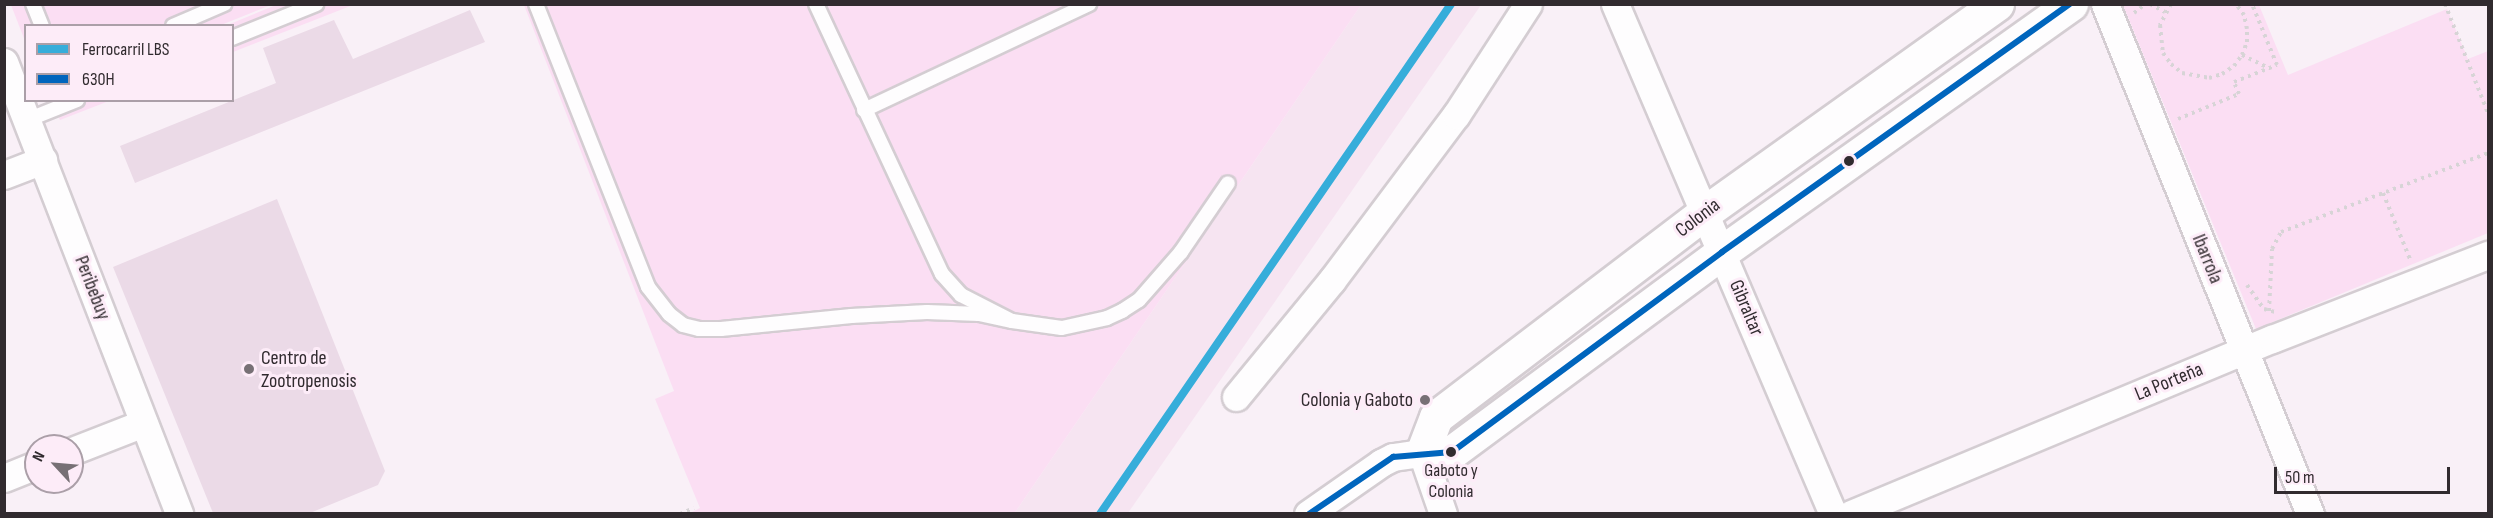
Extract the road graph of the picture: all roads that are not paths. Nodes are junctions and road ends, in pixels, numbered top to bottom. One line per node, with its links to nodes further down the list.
1 (33, 4): 12 (lane)
2 (224, 4): 13 (lane)
3 (316, 4): 14 (lane)
4 (536, 4): 25 (lane)
5 (816, 4): 17 (lane)
6 (1089, 4): 17 (lane)
7 (1528, 4): 27 (street)
8 (1615, 4): 22 (street, Gibraltar)
9 (1997, 4): 22 (street, Colonia)
10 (2071, 4): 23 (street)
11 (2105, 4): 26 (street, Ibarrola)
12 (41, 24)
13 (178, 24)
14 (234, 37)
15 (4, 62): 18 (street, Peribebuy)
16 (72, 102): 18 (lane)
17 (864, 110): 25 (lane)
18 (27, 120): 19 (street, Peribebuy)
19 (43, 160): 20 (street); 28 (street, Peribebuy)
20 (4, 175)
21 (1228, 183): 25 (lane)
22 (1704, 213): 23 (street, Gibraltar); 30 (street, Colonia)
23 (1722, 252): 30 (street); 36 (street, Gibraltar)
24 (2488, 255): 26 (street, La Porteña)
25 (1012, 321)
26 (2244, 351): 37 (street, La Porteña); 38 (street, Ibarrola)
27 (1236, 397)
28 (144, 423): 29 (street); 33 (street, Peribebuy)
29 (84, 446)
30 (1422, 453): 34 (street); 35 (street)
31 (24, 470): 32 (street)
32 (4, 478)
33 (179, 513)
34 (1308, 513)
35 (1443, 513)
36 (1833, 513)
37 (1851, 513)
38 (2310, 513)

